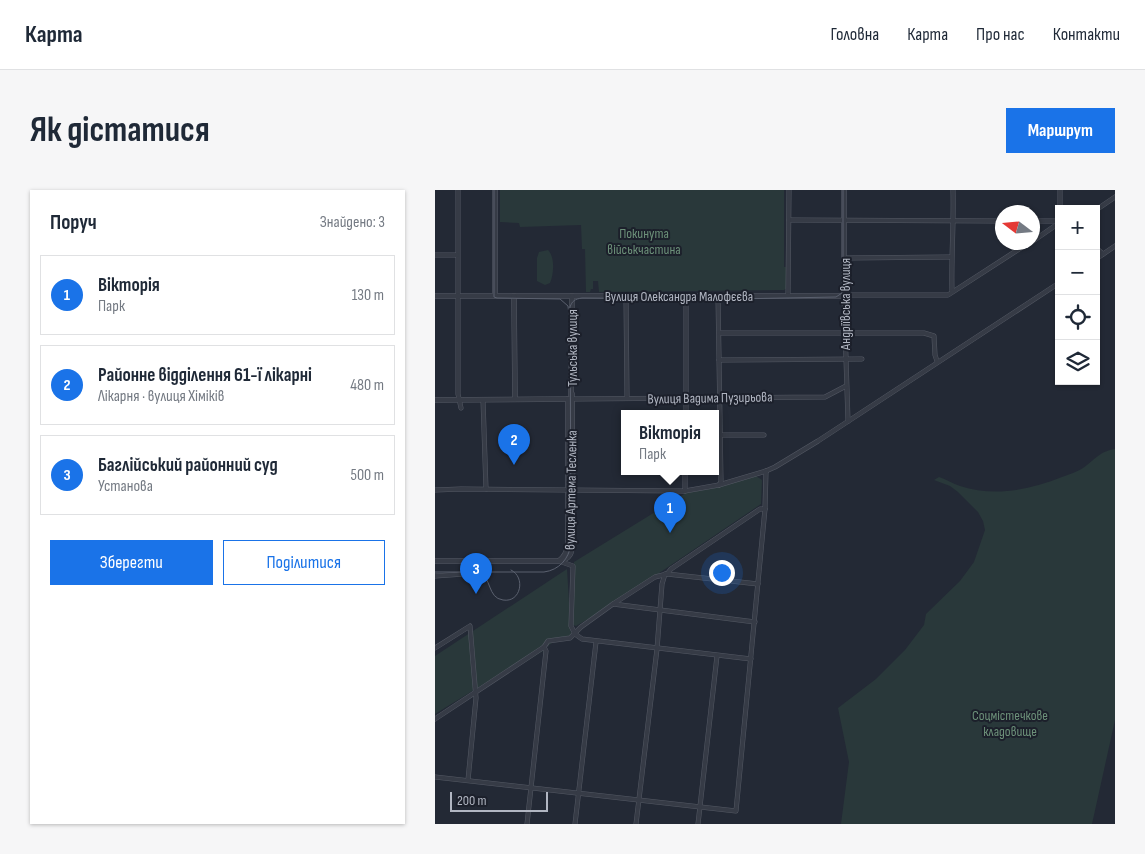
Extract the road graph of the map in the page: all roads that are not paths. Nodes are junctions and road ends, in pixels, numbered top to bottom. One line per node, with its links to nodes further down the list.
1 (458, 190): 23 (street)
2 (495, 190): 31 (street)
3 (789, 190): 10 (street)
4 (844, 190): 12 (street, Андріївська вулиця)
5 (953, 190): 13 (street)
6 (1060, 190): 8 (street)
7 (1115, 197): 9 (street)
8 (1060, 205)
9 (1100, 207)
10 (789, 220): 12 (street); 36 (street)
11 (995, 220): 13 (street)
12 (844, 221): 13 (street); 26 (street, Андріївська вулиця)
13 (953, 221): 25 (street)
14 (1040, 221): 15 (street)
15 (1055, 222)
16 (1055, 225): 17 (street, Вулиця Олександра Малофєєва)
17 (1040, 236)
18 (1115, 246): 21 (street)
19 (1018, 250): 28 (street, Вулиця Олександра Малофєєва)
20 (1098, 250): 21 (street)
21 (1103, 254): 24 (street)
22 (435, 255): 23 (street)
23 (457, 255): 30 (street)
24 (1100, 256)
25 (951, 257): 26 (street); 28 (street)
26 (845, 258): 37 (street, Андріївська вулиця)
27 (1055, 286): 44 (street)
28 (952, 291): 37 (street, Вулиця Олександра Малофєєва)
29 (435, 296): 30 (street)
30 (457, 296): 31 (street); 51 (street)
31 (495, 296): 32 (street)
32 (514, 296): 33 (street, Вулиця Олександра Малофєєва); 53 (street)
33 (572, 296): 34 (street, Вулиця Олександра Малофєєва); 46 (street, Тульська вулиця)
34 (626, 296): 38 (street, Вулиця Олександра Малофєєва); 47 (street)
35 (718, 296): 36 (street, Вулиця Олександра Малофєєва); 38 (street, Вулиця Олександра Малофєєва); 39 (street)
36 (788, 296): 37 (street, Вулиця Олександра Малофєєва)
37 (845, 296): 40 (street, Андріївська вулиця)
38 (686, 297): 49 (street)
39 (719, 333): 40 (street); 42 (street)
40 (845, 333): 43 (street, Андріївська вулиця); 44 (street)
41 (862, 359): 43 (street)
42 (719, 360): 43 (street); 48 (street)
43 (845, 360): 45 (street, Андріївська вулиця)
44 (937, 361): 56 (street)
45 (846, 386): 48 (street, Вулиця Вадима Пузирьова); 56 (street, Андріївська вулиця)
46 (571, 397): 47 (street, Вулиця Вадима Пузирьова); 53 (street, Вулиця Вадима Пузирьова); 64 (street, вулиця Артема Тесленка)
47 (627, 398): 49 (street, Вулиця Вадима Пузирьова)
48 (720, 398): 49 (street, Вулиця Вадима Пузирьова); 57 (street)
49 (686, 399): 55 (street)
50 (435, 400): 51 (street, Вулиця Вадима Пузирьова)
51 (460, 400): 52 (street, Вулиця Вадима Пузирьова); 54 (street)
52 (483, 400): 53 (street, Вулиця Вадима Пузирьова); 62 (street)
53 (515, 400)
54 (461, 408)
55 (686, 410)
56 (848, 421): 59 (street)
57 (720, 435): 58 (street); 61 (street)
58 (764, 435)
59 (765, 471): 61 (street); 66 (street)
60 (685, 475): 65 (street)
61 (719, 485): 65 (street)
62 (486, 489): 63 (street); 64 (street)
63 (435, 490)
64 (570, 491): 65 (street); 67 (street, вулиця Артема Тесленка)
65 (685, 491)
66 (765, 509): 70 (street); 72 (street)
67 (558, 561): 68 (street); 76 (street)
68 (435, 562)
69 (478, 573): 71 (street)
70 (666, 574): 72 (street); 73 (street); 74 (street)
71 (435, 576)
72 (758, 584): 75 (street)
73 (613, 604): 74 (street); 76 (street)
74 (660, 611): 75 (street); 80 (street)
75 (755, 622): 82 (street)
76 (576, 634): 77 (street); 79 (street)
77 (597, 642): 80 (street); 88 (street)
78 (436, 645): 83 (street)
79 (544, 647): 83 (street); 87 (street)
80 (657, 649): 81 (street); 89 (street)
81 (717, 656): 82 (street); 90 (street)
82 (751, 659): 90 (street)
83 (476, 692): 84 (street); 86 (street)
84 (435, 719)
85 (435, 777): 86 (street)
86 (468, 780): 87 (street)
87 (532, 787): 88 (street); 91 (street)
88 (579, 793): 89 (street); 92 (street)
89 (639, 800): 90 (street); 93 (street)
90 (700, 808): 94 (street)
91 (527, 824)
92 (575, 824)
93 (637, 824)
94 (698, 824)

